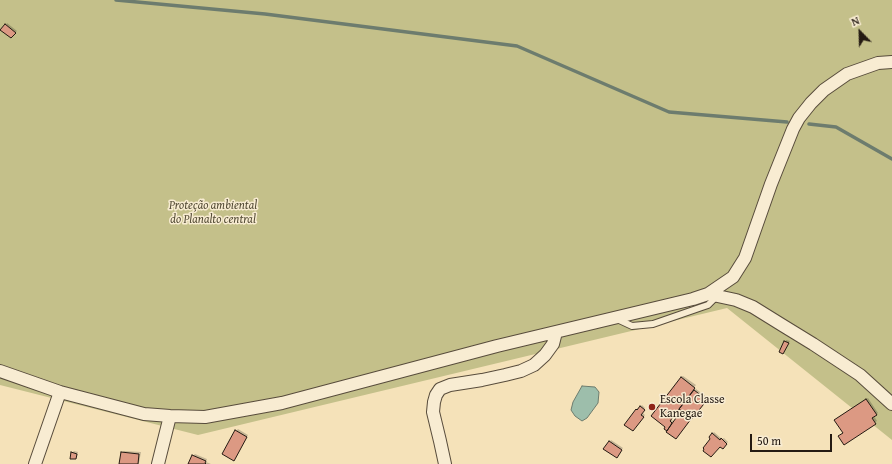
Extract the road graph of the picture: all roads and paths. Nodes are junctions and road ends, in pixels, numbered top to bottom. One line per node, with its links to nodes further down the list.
1 (892, 62): 2 (street)
2 (713, 295): 3 (street); 6 (street)
3 (556, 332): 7 (street); 10 (street)
4 (0, 371): 5 (street)
5 (60, 392): 7 (street); 8 (street)
6 (892, 404)
7 (170, 416): 9 (street)
8 (35, 464)
9 (158, 464)
10 (444, 464)

